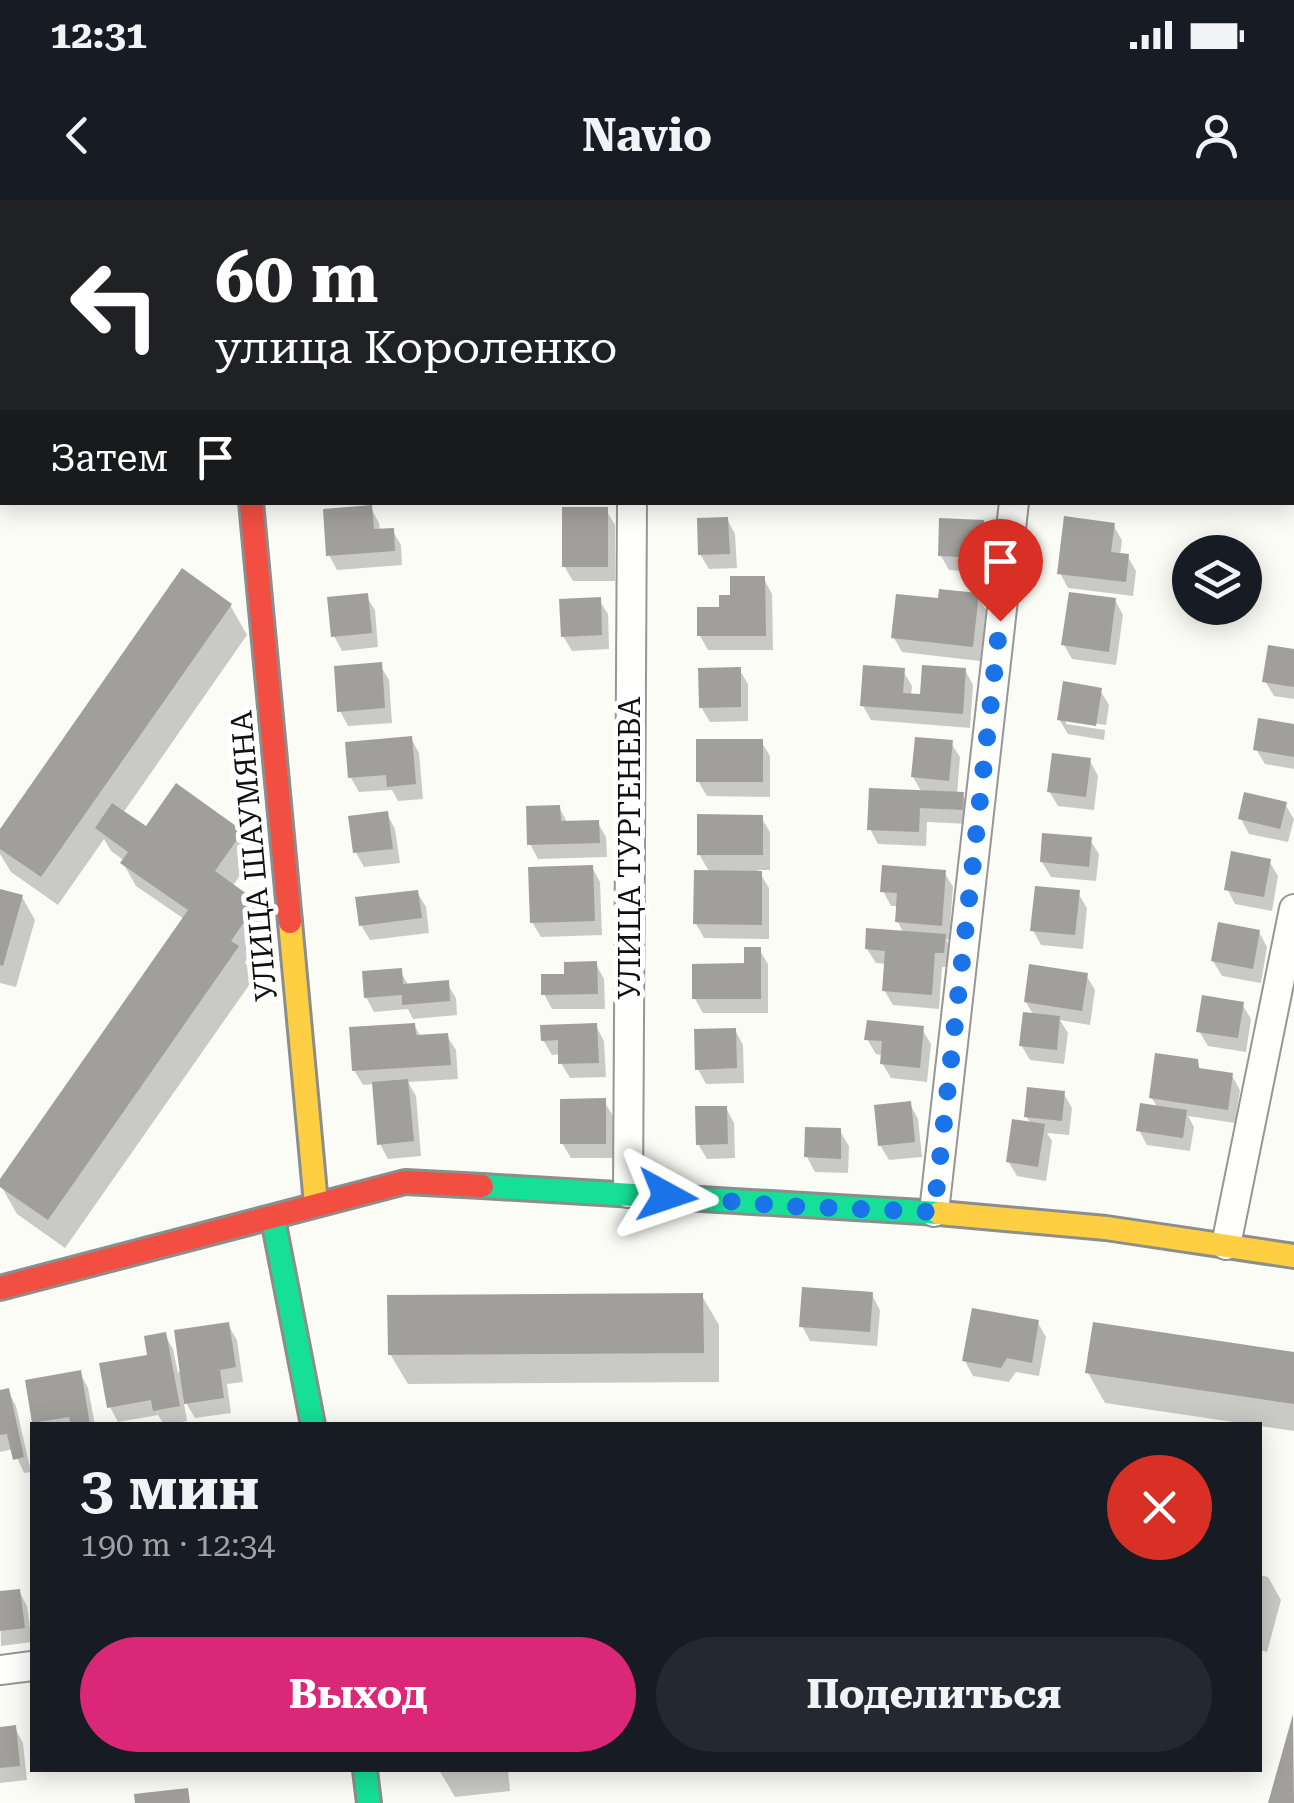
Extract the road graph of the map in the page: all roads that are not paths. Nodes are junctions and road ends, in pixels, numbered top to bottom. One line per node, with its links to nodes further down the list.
1 (251, 505): 6 (street, УЛИЦА ШАУМЯНА)
2 (632, 505): 5 (street, УЛИЦА ТУРГЕНЕВА)
3 (1014, 505): 7 (street)
4 (1294, 909): 9 (street)
5 (628, 1193): 6 (street); 7 (street)
6 (316, 1204): 8 (street)
7 (934, 1212): 9 (street)
8 (272, 1219): 11 (street); 12 (street)
9 (1226, 1245): 10 (street)
10 (1294, 1256)
11 (0, 1288)
12 (312, 1422)
13 (30, 1666): 14 (street)
14 (0, 1670)
15 (365, 1772): 16 (street)
16 (370, 1803)

